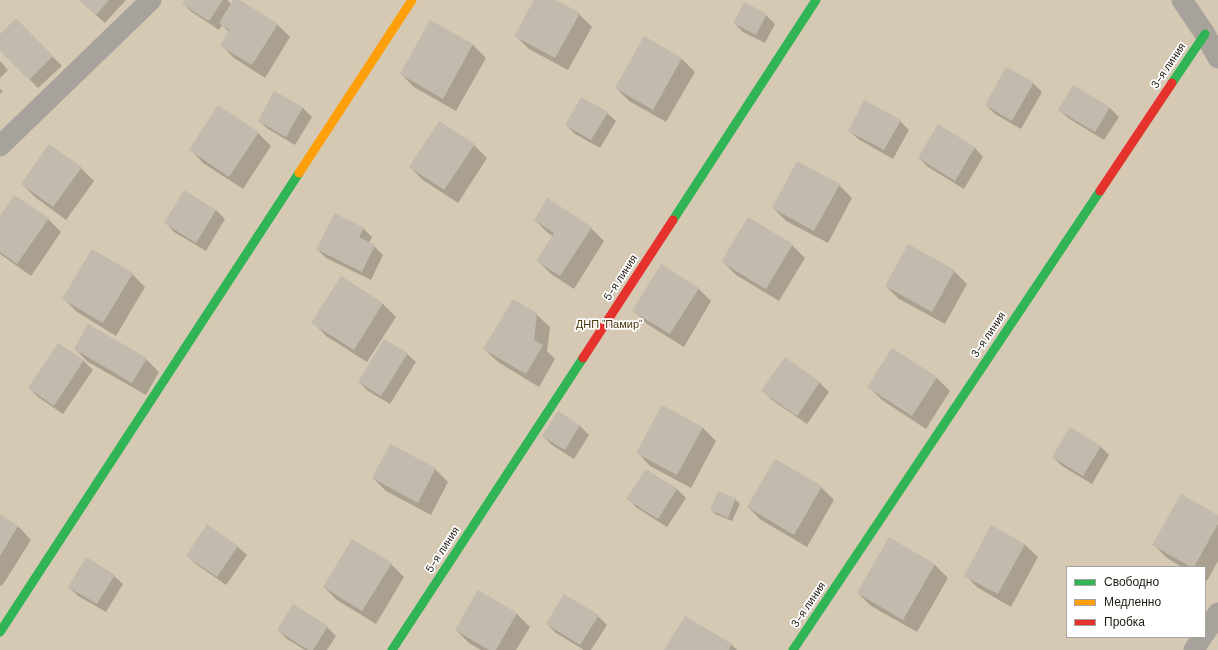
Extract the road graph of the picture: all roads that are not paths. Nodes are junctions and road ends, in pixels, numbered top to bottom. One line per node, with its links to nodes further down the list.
1 (151, 0): 7 (street)
2 (412, 0): 10 (street)
3 (816, 0): 12 (street, 5-я линия)
4 (1182, 0): 5 (street)
5 (1205, 34): 6 (street); 13 (street, 3-я линия)
6 (1218, 58)
7 (0, 146)
8 (1218, 613): 9 (street)
9 (1206, 631)
10 (0, 632)
11 (1201, 638): 14 (street)
12 (392, 650)
13 (793, 650)
14 (1194, 650)

